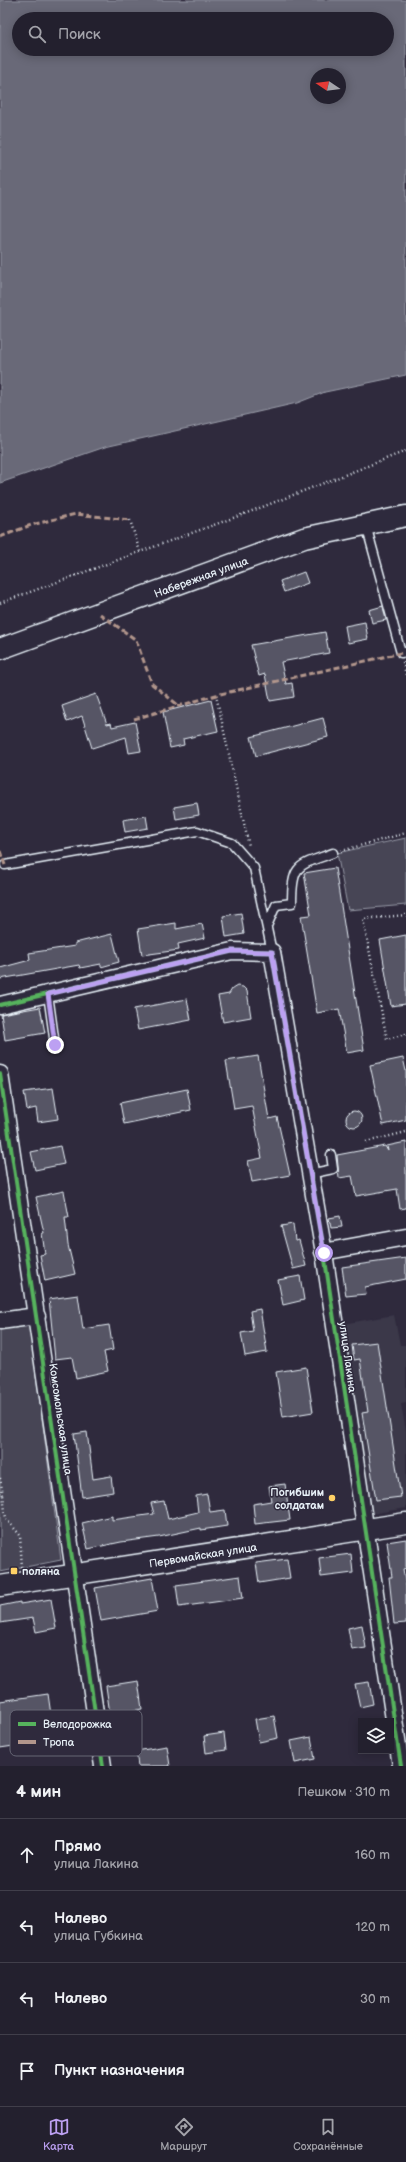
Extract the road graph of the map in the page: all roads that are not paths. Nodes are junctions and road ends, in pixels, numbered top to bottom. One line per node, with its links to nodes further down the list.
1 (406, 516): 2 (street, Набережная улица)
2 (366, 524): 3 (street, Набережная улица); 4 (lane)
3 (0, 649)
4 (406, 652)
5 (333, 853): 7 (lane)
6 (5, 865): 7 (lane)
7 (267, 926): 8 (lane)
8 (272, 952): 9 (street); 14 (street, улица Лакина)
9 (48, 994): 10 (street); 11 (lane)
10 (0, 1005)
11 (55, 1045)
12 (0, 1074): 17 (street, Комсомольская улица)
13 (331, 1155): 14 (lane)
14 (309, 1174): 16 (street, улица Лакина)
15 (406, 1237): 16 (street)
16 (324, 1252): 20 (street, улица Лакина)
17 (37, 1316): 18 (street); 21 (street, Комсомольская улица)
18 (0, 1321)
19 (406, 1523): 20 (street, Первомайская улица)
20 (365, 1530): 21 (street, Первомайская улица); 26 (street, улица Лакина)
21 (74, 1574): 22 (street, Первомайская улица); 23 (street, Комсомольская улица)
22 (0, 1586)
23 (95, 1710)
24 (101, 1756): 25 (street, Комсомольская улица)
25 (103, 1766)
26 (401, 1766)

